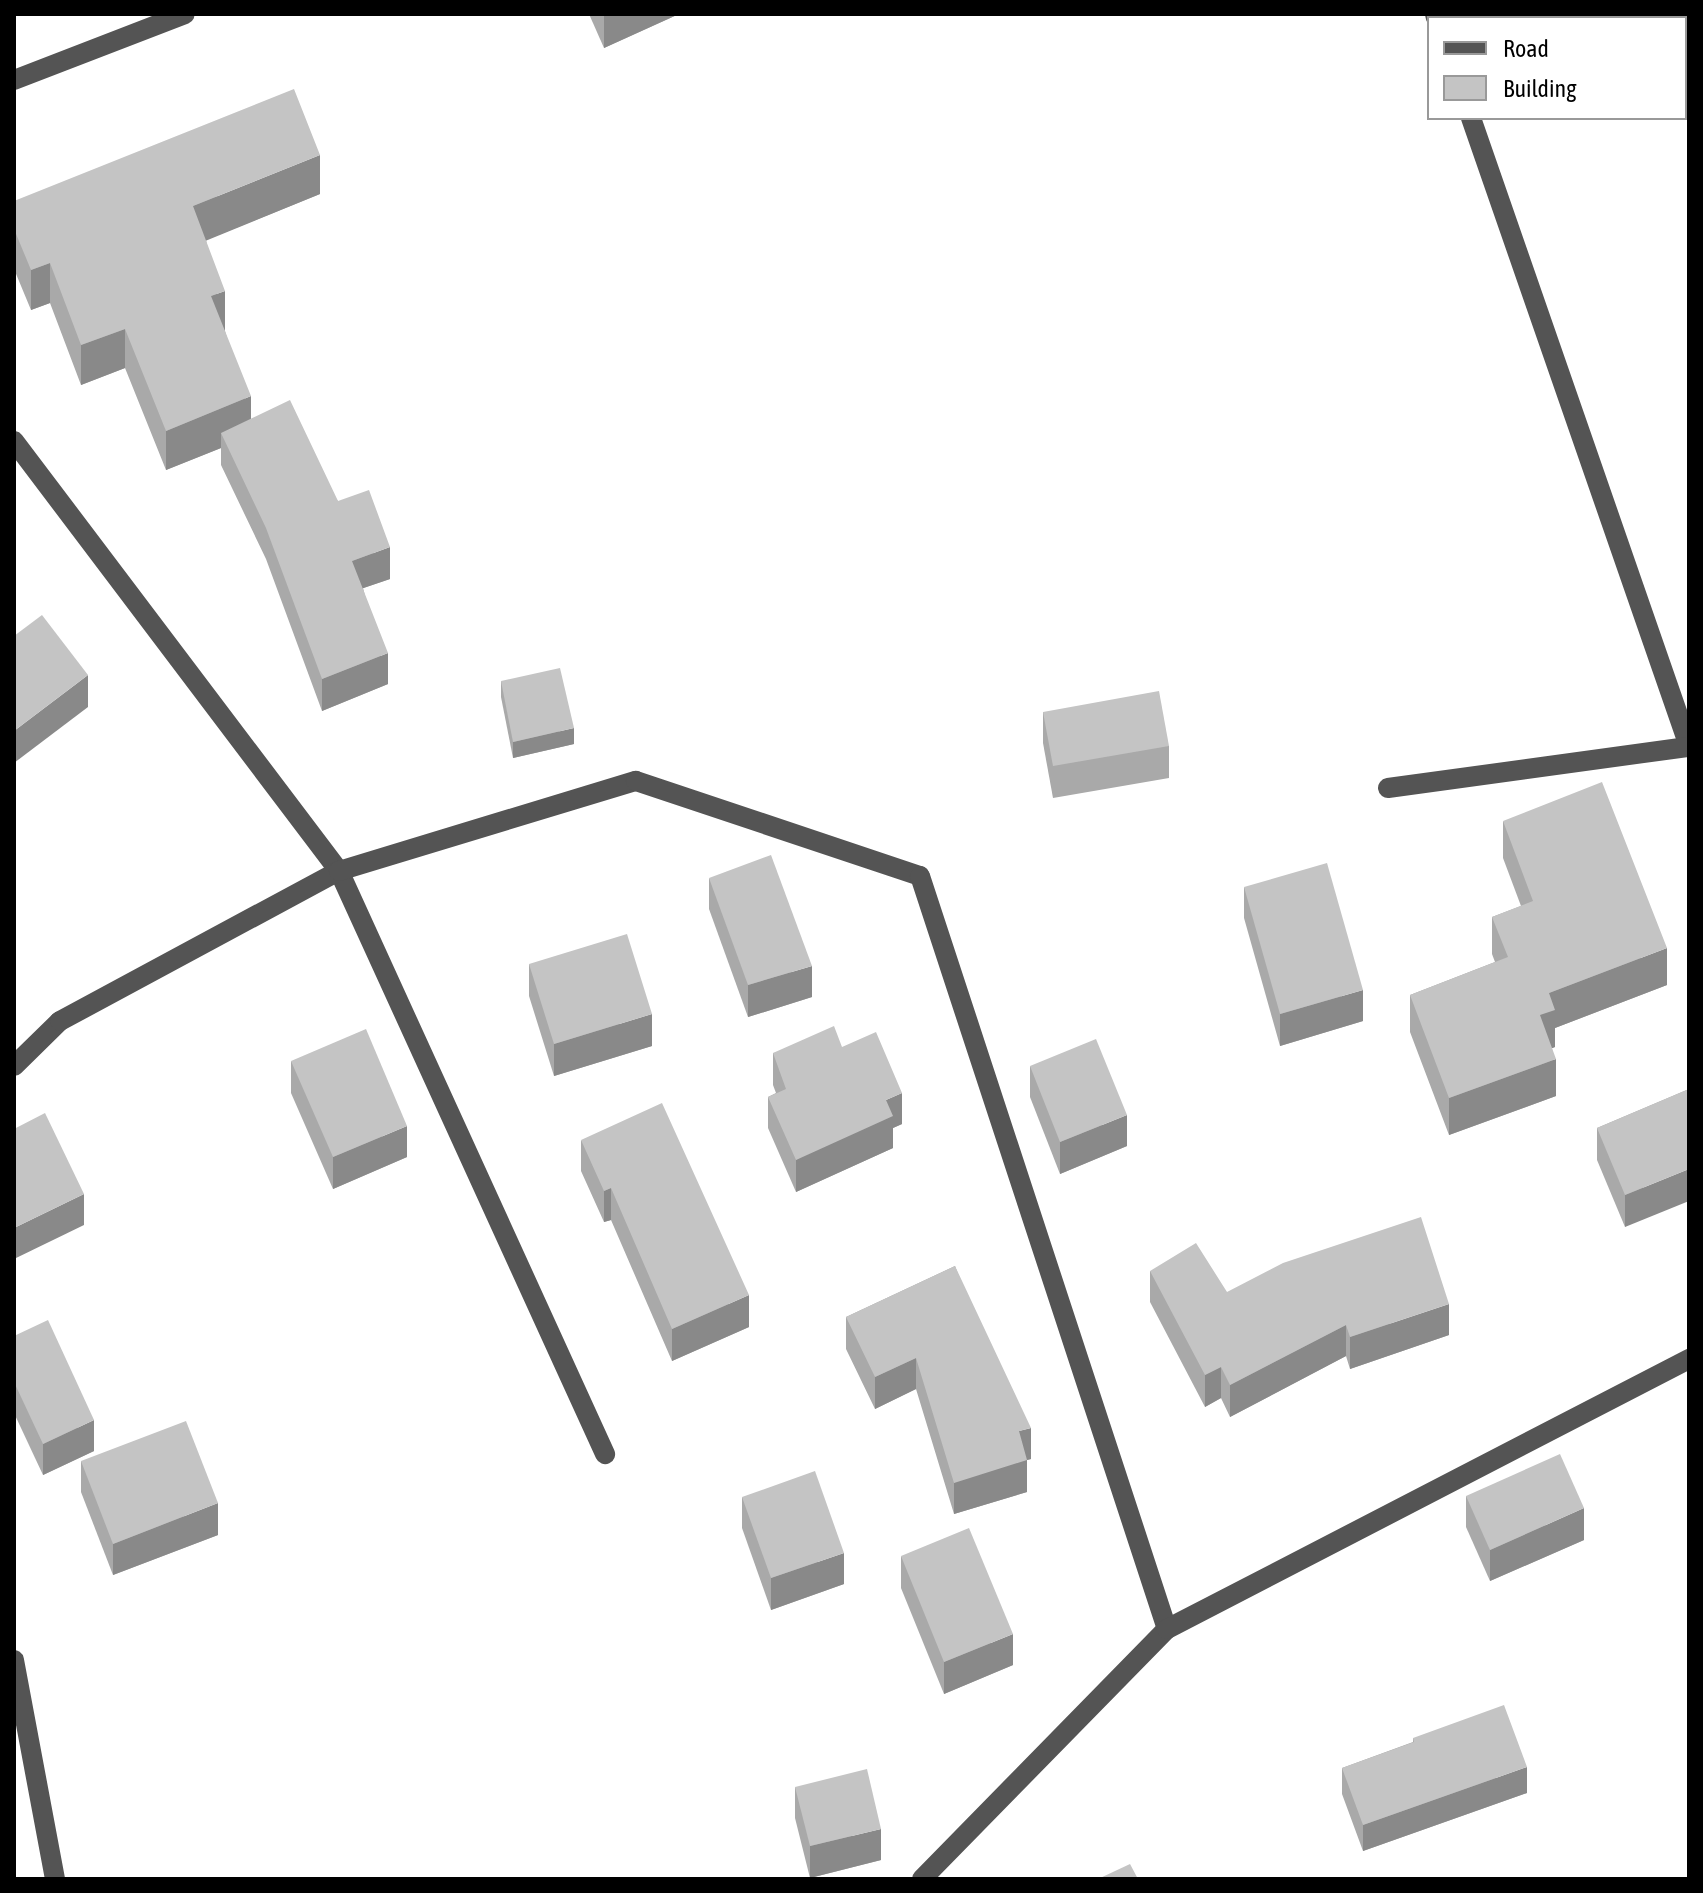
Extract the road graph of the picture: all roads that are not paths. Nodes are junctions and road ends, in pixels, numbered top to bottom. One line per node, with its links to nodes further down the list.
1 (185, 14): 2 (street)
2 (14, 80)
3 (1472, 120): 5 (street)
4 (14, 441): 7 (street)
5 (1689, 746): 6 (street)
6 (1388, 788)
7 (339, 871): 8 (street); 10 (street); 11 (street)
8 (14, 1066)
9 (1689, 1359): 11 (street)
10 (605, 1454)
11 (1167, 1629): 14 (street)
12 (14, 1660): 13 (street)
13 (55, 1879)
14 (922, 1879)

